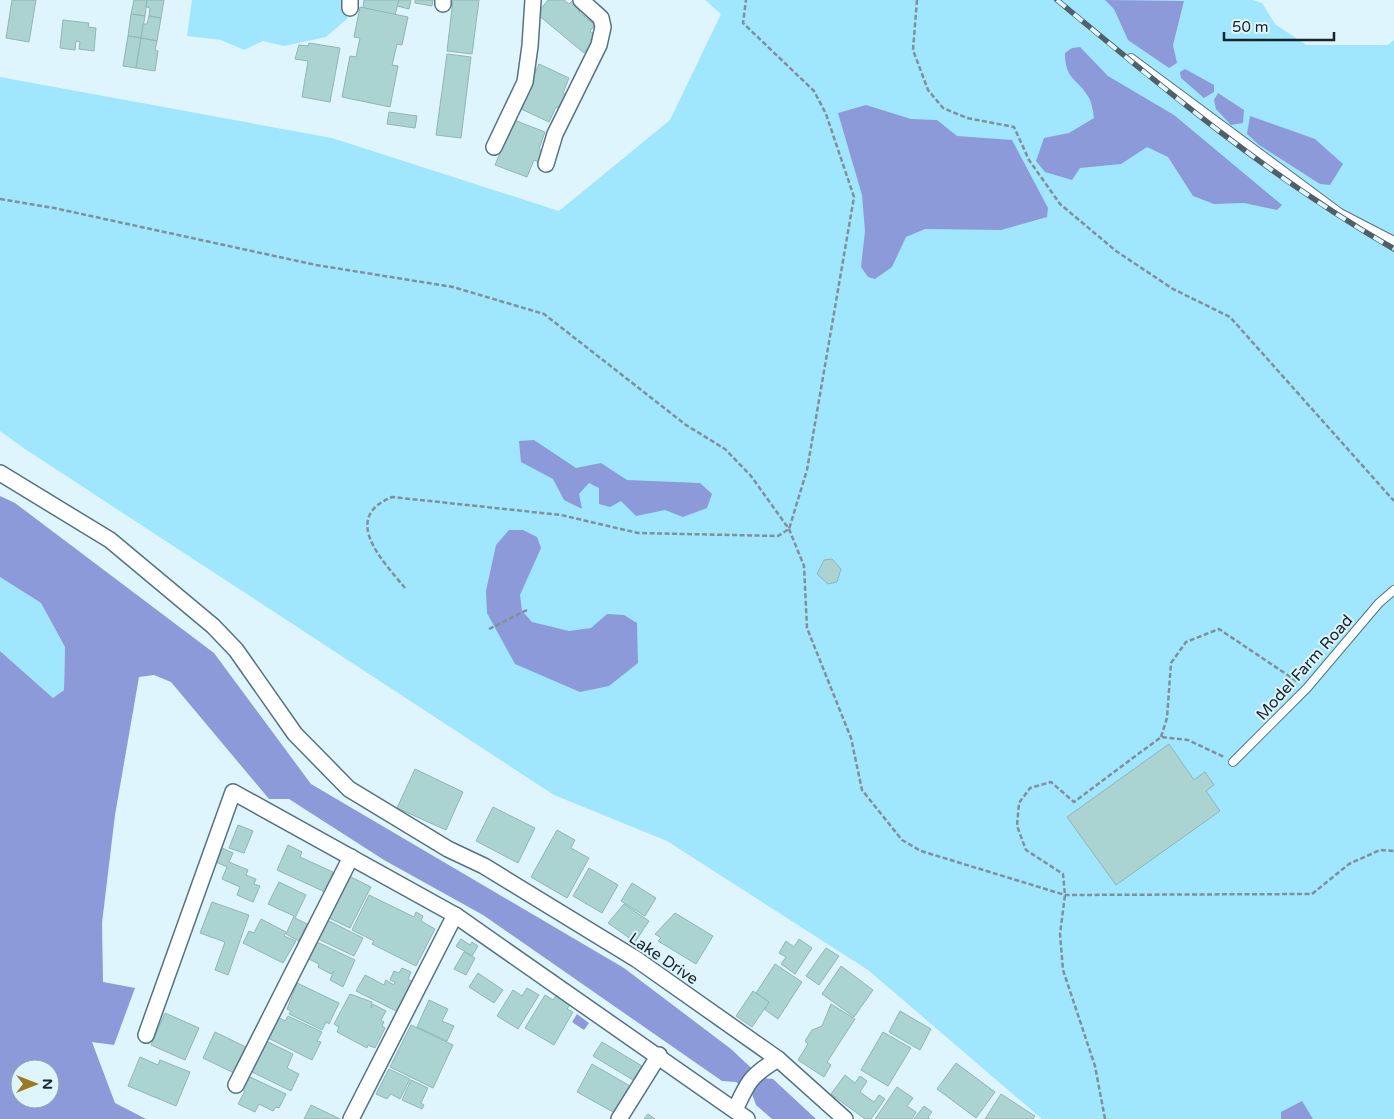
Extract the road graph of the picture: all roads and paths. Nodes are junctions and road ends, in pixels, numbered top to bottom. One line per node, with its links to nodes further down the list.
1 (533, 0): 6 (street)
2 (581, 0): 7 (street)
3 (746, 0): 12 (path)
4 (917, 0): 11 (path)
5 (1131, 58): 9 (lane)
6 (494, 147)
7 (546, 164)
8 (0, 199): 12 (path)
9 (1394, 241)
10 (0, 473): 26 (street, Lake Drive)
11 (1394, 501)
12 (789, 529): 13 (path); 22 (path)
13 (405, 588)
14 (1394, 590): 17 (lane, Model Farm Road)
15 (529, 609): 16 (path)
16 (489, 629)
17 (1308, 688): 18 (path); 19 (lane, Model Farm Road)
18 (1161, 737): 19 (path); 22 (path)
19 (1233, 762)
20 (1394, 851): 22 (path)
21 (351, 857): 23 (street); 24 (street); 27 (street)
22 (1066, 895): 32 (path)
23 (456, 915): 25 (street); 29 (street)
24 (146, 1035)
25 (659, 1056): 28 (street); 30 (street)
26 (778, 1059): 28 (street); 31 (street, Lake Drive)
27 (236, 1085)
28 (741, 1115)
29 (351, 1119)
30 (619, 1119)
31 (845, 1119)
32 (1105, 1119)

